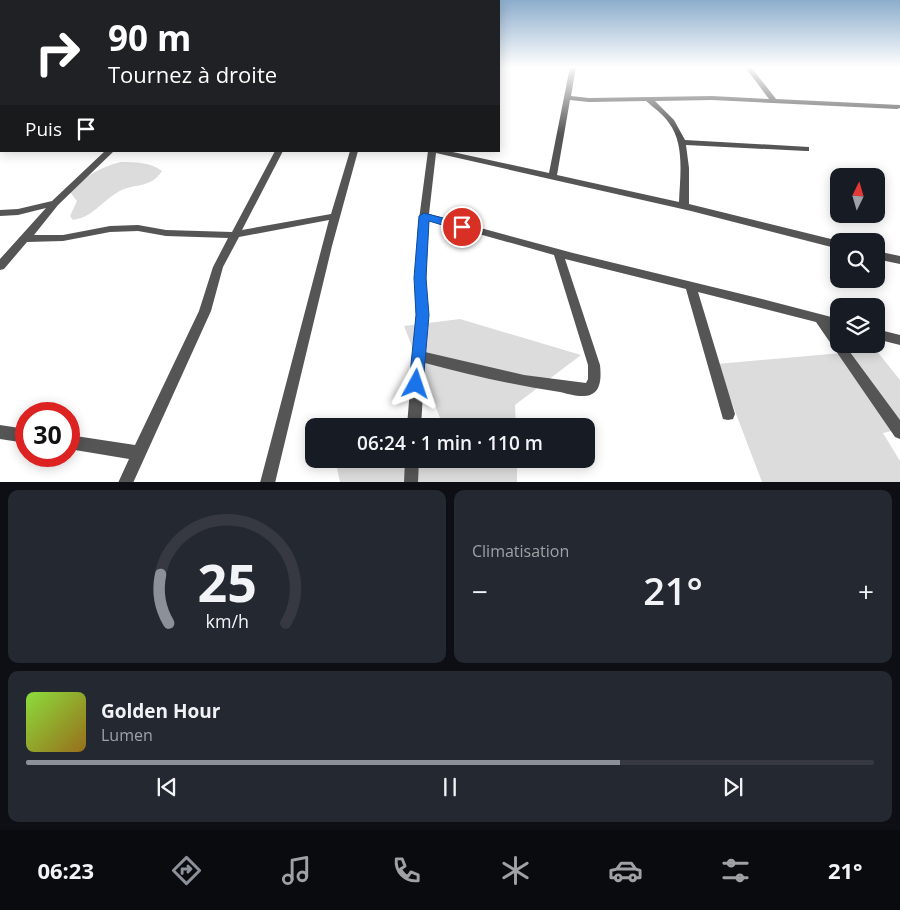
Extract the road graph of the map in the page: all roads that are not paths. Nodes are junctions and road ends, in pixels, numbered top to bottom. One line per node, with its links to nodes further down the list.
1 (569, 89): 3 (street)
2 (765, 89): 5 (street)
3 (567, 98): 4 (street); 14 (street)
4 (648, 98): 5 (street); 7 (street)
5 (774, 101): 6 (street)
6 (897, 107)
7 (680, 142): 8 (street); 16 (street)
8 (806, 149)
9 (109, 152): 15 (street)
10 (278, 152): 20 (street)
11 (354, 152): 18 (street)
12 (432, 152): 19 (street)
13 (440, 152): 14 (street)
14 (552, 178): 16 (street)
15 (55, 203): 17 (street); 21 (street)
16 (684, 207): 22 (street)
17 (0, 213)
18 (336, 216): 20 (street); 42 (street)
19 (424, 216): 23 (street); 32 (street)
20 (234, 235): 21 (street); 39 (street)
21 (25, 239): 26 (street)
22 (830, 243)
23 (558, 253): 27 (street); 32 (street)
24 (885, 257): 25 (street)
25 (900, 260)
26 (0, 266)
27 (691, 286): 28 (street); 33 (street)
28 (820, 319): 29 (street); 36 (street)
29 (830, 322)
30 (885, 336): 31 (street)
31 (900, 340)
32 (419, 356): 34 (street)
33 (728, 414)
34 (415, 418)
35 (0, 432): 37 (street)
36 (900, 432)
37 (15, 434)
38 (80, 444): 39 (street)
39 (138, 453): 41 (street)
40 (412, 468): 43 (street)
41 (124, 482)
42 (268, 482)
43 (411, 482)

